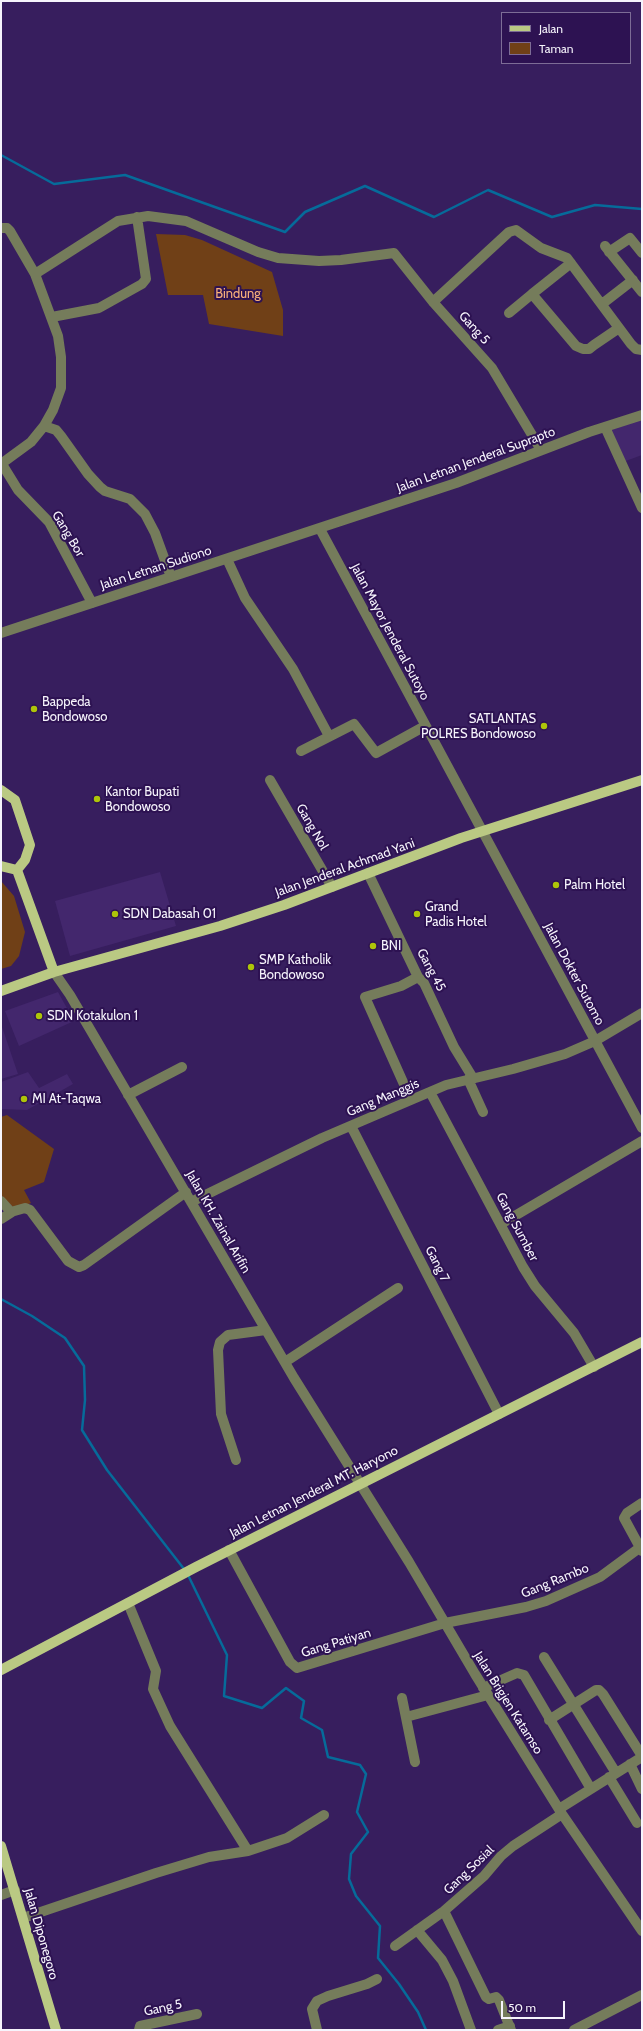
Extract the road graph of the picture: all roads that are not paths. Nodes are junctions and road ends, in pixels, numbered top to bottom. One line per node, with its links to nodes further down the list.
1 (137, 217): 5 (street); 9 (street, Gang 5); 12 (street)
2 (1, 228): 5 (street)
3 (642, 253): 6 (street)
4 (571, 263): 8 (street); 9 (street); 10 (street)
5 (35, 274): 12 (street)
6 (633, 280): 7 (street); 10 (street)
7 (642, 292)
8 (532, 294): 11 (street); 13 (street)
9 (433, 302): 18 (street, Gang 5)
10 (602, 304): 13 (street)
11 (509, 313)
12 (52, 317): 16 (street)
13 (619, 328): 14 (street)
14 (642, 350)
15 (642, 415): 17 (street, Jalan Letnan Jenderal Suprapto)
16 (44, 426): 19 (street); 23 (street)
17 (605, 427): 18 (street, Jalan Letnan Jenderal Suprapto); 20 (street)
18 (541, 450): 21 (street, Jalan Letnan Jenderal Suprapto)
19 (2, 464): 24 (street, Gang Bor)
20 (642, 508)
21 (320, 529): 22 (street, Jalan Letnan Sudiono); 26 (street, Jalan Mayor Jenderal Sutoyo)
22 (227, 559): 23 (street, Jalan Letnan Sudiono); 27 (street)
23 (171, 577): 24 (street, Jalan Letnan Sudiono)
24 (92, 603): 25 (street, Jalan Letnan Sudiono)
25 (1, 633)
26 (425, 726): 27 (street); 32 (street, Jalan Mayor Jenderal Sutoyo)
27 (329, 736): 28 (street)
28 (301, 751)
29 (270, 780): 36 (street, Gang Nol)
30 (642, 780): 32 (main road, Jalan Jenderal Achmad Yani)
31 (1, 790): 34 (main road)
32 (482, 832): 35 (main road, Jalan Jenderal Achmad Yani); 41 (street, Jalan Dokter Sutomo)
33 (1, 866): 34 (main road)
34 (17, 870): 37 (main road)
35 (368, 873): 36 (main road, Jalan Jenderal Achmad Yani); 38 (street, Gang 45)
36 (332, 887): 37 (main road, Jalan Jenderal Achmad Yani)
37 (54, 972): 39 (main road, Jalan Jenderal Achmad Yani); 45 (street, Jalan KH. Zainal Arifin)
38 (418, 977): 43 (street, Gang 45); 46 (street)
39 (1, 991)
40 (642, 1013): 41 (street, Gang Manggis)
41 (595, 1041): 43 (street, Gang Manggis); 49 (street, Jalan Dokter Sutomo)
42 (182, 1066): 45 (street)
43 (470, 1078): 44 (street, Gang Manggis); 47 (street, Gang 45)
44 (430, 1092): 46 (street, Gang Manggis); 56 (street, Gang Sumber)
45 (128, 1095): 51 (street, Jalan KH. Zainal Arifin)
46 (411, 1100): 48 (street, Gang Manggis)
47 (483, 1112)
48 (351, 1126): 53 (street, Gang Manggis); 62 (street, Gang 7)
49 (642, 1128)
50 (642, 1141): 56 (street)
51 (186, 1192): 53 (street, Jalan KH. Zainal Arifin); 54 (street)
52 (1, 1201): 54 (street)
53 (191, 1202): 58 (street, Jalan KH. Zainal Arifin)
54 (12, 1212): 55 (street)
55 (1, 1219)
56 (501, 1224): 61 (street, Gang Sumber)
57 (398, 1288): 60 (street)
58 (266, 1330): 60 (street, Jalan KH. Zainal Arifin); 63 (street)
59 (642, 1342): 61 (main road, Jalan Letnan Jenderal MT. Haryono)
60 (285, 1362): 64 (street, Jalan KH. Zainal Arifin)
61 (594, 1367): 62 (main road, Jalan Letnan Jenderal MT. Haryono)
62 (499, 1414): 64 (main road, Jalan Letnan Jenderal MT. Haryono)
63 (236, 1460)
64 (360, 1484): 67 (main road, Jalan Letnan Jenderal MT. Haryono); 69 (street, Jalan Brigjen Katamso)
65 (642, 1503): 66 (street)
66 (642, 1549): 69 (street, Gang Rambo)
67 (229, 1550): 68 (main road, Jalan Letnan Jenderal MT. Haryono); 69 (street, Gang Patiyan)
68 (128, 1603): 71 (main road, Jalan Letnan Jenderal MT. Haryono); 87 (street)
69 (445, 1623): 72 (street, Jalan Brigjen Katamso)
70 (544, 1658): 74 (street)
71 (1, 1670)
72 (486, 1691): 75 (street); 76 (street); 83 (street, Jalan Brigjen Katamso)
73 (402, 1698): 75 (street)
74 (574, 1704): 76 (street); 77 (street); 80 (street)
75 (406, 1717): 78 (street)
76 (549, 1720): 81 (street)
77 (642, 1757): 79 (street, Gang Sosial)
78 (416, 1762)
79 (630, 1764): 80 (street, Gang Sosial); 82 (street)
80 (613, 1775): 81 (street, Gang Sosial); 85 (street)
81 (591, 1789): 83 (street, Gang Sosial)
82 (642, 1789)
83 (560, 1811): 90 (street, Gang Sosial); 93 (street, Jalan Brigjen Katamso)
84 (324, 1815): 87 (street)
85 (637, 1823)
86 (1, 1846): 88 (main road, Jalan Diponegoro)
87 (248, 1851): 91 (street)
88 (15, 1890): 89 (street); 91 (main road, Jalan Diponegoro)
89 (1, 1895)
90 (444, 1911): 92 (street, Gang Sosial); 98 (street)
91 (23, 1918): 99 (main road, Jalan Diponegoro)
92 (417, 1930): 94 (street, Gang Sosial); 102 (street)
93 (642, 1931)
94 (395, 1946)
95 (377, 1979): 101 (street)
96 (642, 1995): 104 (street)
97 (196, 2014): 100 (street, Gang 5)
98 (511, 2028): 103 (street)
99 (56, 2030)
100 (139, 2030)
101 (317, 2030)
102 (471, 2030)
103 (498, 2030)
104 (574, 2030)

